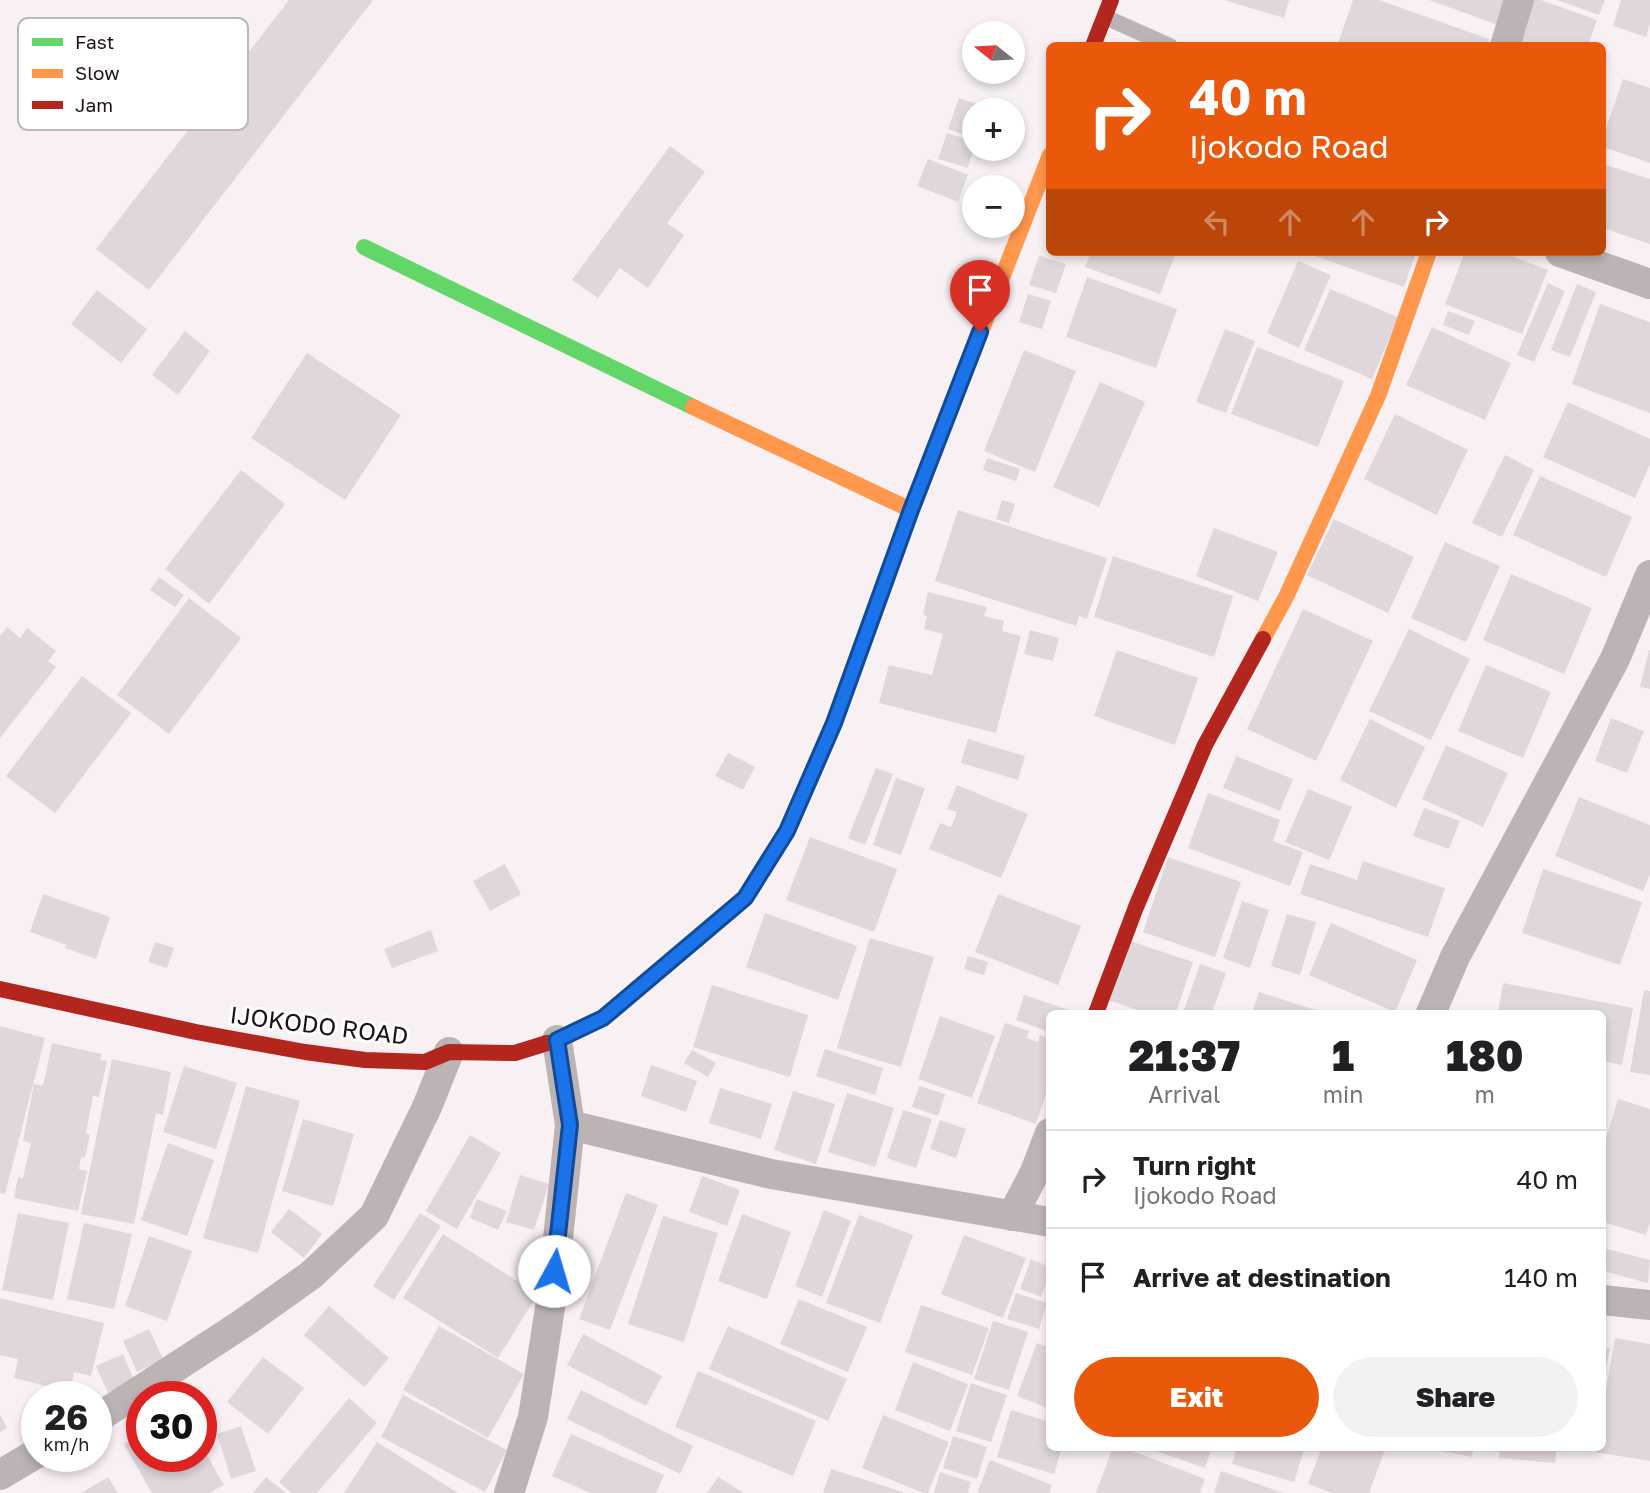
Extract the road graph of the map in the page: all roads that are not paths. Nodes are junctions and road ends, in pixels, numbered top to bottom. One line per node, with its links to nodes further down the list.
1 (1111, 0): 3 (main road)
2 (1520, 0): 6 (street)
3 (1105, 17): 4 (main road); 5 (lane)
4 (1095, 42)
5 (1161, 42)
6 (1506, 42)
7 (1046, 165): 12 (main road, IJOKODO ROAD)
8 (364, 247): 12 (main road)
9 (1428, 256): 15 (main road)
10 (1571, 256): 11 (street)
11 (1650, 284)
12 (911, 510): 17 (main road, IJOKODO ROAD)
13 (1650, 575): 16 (street)
14 (0, 989): 18 (main road, IJOKODO ROAD)
15 (1097, 1010)
16 (1432, 1010)
17 (557, 1040): 18 (main road, IJOKODO ROAD); 19 (street)
18 (449, 1052): 25 (street)
19 (570, 1125): 21 (street); 28 (street)
20 (1046, 1143): 21 (street)
21 (1012, 1216): 22 (street)
22 (1046, 1221)
23 (1606, 1300): 24 (street)
24 (1650, 1305)
25 (112, 1409)
26 (21, 1463): 27 (street)
27 (0, 1475)
28 (509, 1493)

